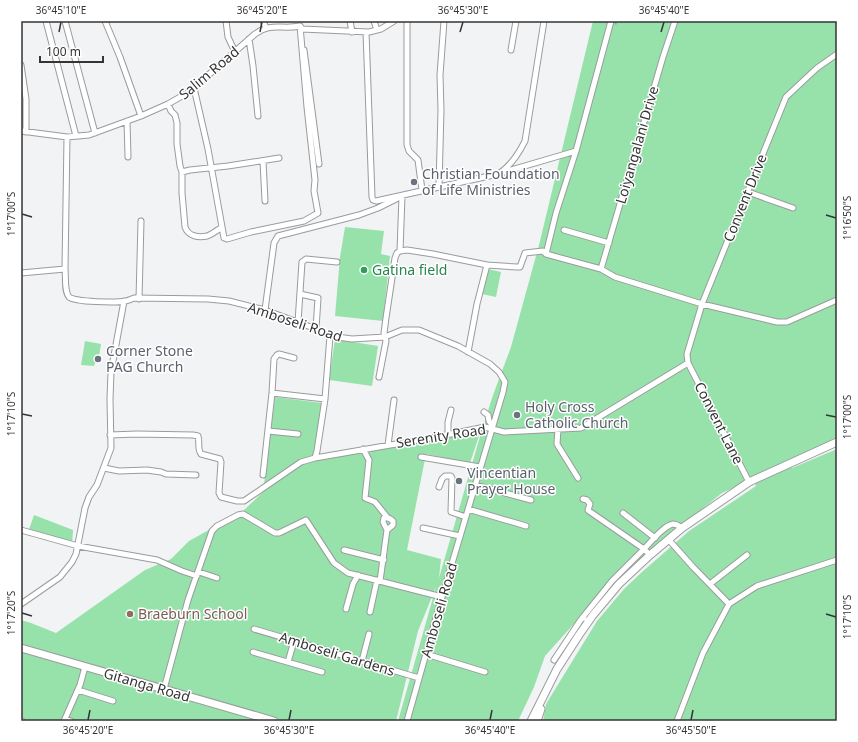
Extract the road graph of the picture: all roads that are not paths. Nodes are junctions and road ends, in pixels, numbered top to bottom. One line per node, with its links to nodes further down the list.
1 (46, 21): 32 (street)
2 (65, 21): 31 (street)
3 (105, 21): 27 (street)
4 (226, 21): 22 (street)
5 (263, 21): 16 (street)
6 (350, 21): 18 (street)
7 (374, 21): 17 (street)
8 (394, 21): 17 (street)
9 (407, 21): 43 (street)
10 (444, 21): 42 (street)
11 (516, 21): 21 (street)
12 (544, 21): 41 (street)
13 (611, 21): 34 (street)
14 (674, 21): 51 (street, Loiyangalani Drive)
15 (301, 27): 16 (street); 18 (street); 38 (street); 49 (street)
16 (266, 28): 20 (street, Salim Road)
17 (377, 30): 19 (street)
18 (352, 32): 19 (street)
19 (366, 32): 45 (street)
20 (249, 40): 22 (street, Salim Road); 28 (street)
21 (511, 50)
22 (235, 52): 25 (street, Salim Road)
23 (837, 54): 44 (street, Convent Drive)
24 (21, 65): 30 (street)
25 (194, 88): 26 (street, Salim Road); 39 (street)
26 (168, 104): 27 (street, Salim Road); 40 (street)
27 (141, 116): 29 (street, Salim Road)
28 (258, 116)
29 (126, 121): 31 (street, Salim Road); 35 (street)
30 (24, 132): 33 (street, Salim Road)
31 (95, 133): 32 (street, Salim Road)
32 (76, 136): 33 (street, Salim Road)
33 (67, 137): 56 (street, Amboseli Road)
34 (576, 151): 41 (street); 53 (street)
35 (128, 157)
36 (279, 158): 37 (street)
37 (263, 161): 39 (street); 46 (street)
38 (319, 164)
39 (210, 167): 40 (street); 49 (street)
40 (182, 172): 49 (street)
41 (498, 174): 42 (street)
42 (439, 186): 43 (street)
43 (422, 190): 45 (street)
44 (748, 192): 47 (street); 63 (street, Convent Drive)
45 (402, 196): 52 (street); 64 (street)
46 (265, 201)
47 (793, 208)
48 (141, 221): 60 (street)
49 (221, 228)
50 (564, 230): 51 (street)
51 (608, 243): 57 (street, Loiyangalani Drive)
52 (400, 251): 55 (street); 68 (street)
53 (546, 254): 55 (street); 57 (street)
54 (337, 262): 59 (street)
55 (487, 265): 69 (street)
56 (65, 269): 58 (street); 62 (street, Amboseli Road)
57 (601, 269): 63 (street)
58 (21, 273)
59 (300, 294): 65 (street); 66 (street)
60 (139, 298): 62 (street, Amboseli Road); 64 (street, Amboseli Road)
61 (837, 300): 63 (street)
62 (124, 301): 83 (street)
63 (702, 304): 71 (street, Convent Drive)
64 (265, 310): 65 (street, Amboseli Road)
65 (298, 322): 66 (street, Amboseli Road)
66 (316, 329): 67 (street, Amboseli Road)
67 (330, 336): 68 (street, Amboseli Road); 74 (street)
68 (385, 337): 69 (street, Amboseli Road); 72 (street)
69 (468, 352): 78 (street, Amboseli Road)
70 (294, 358): 73 (street)
71 (688, 364): 79 (street, Serenity Road); 94 (street, Convent Lane)
72 (379, 377)
73 (272, 393): 74 (street); 80 (street)
74 (325, 399): 88 (street)
75 (394, 400): 85 (street)
76 (451, 410): 82 (street)
77 (484, 412): 78 (street)
78 (492, 426): 79 (street, Serenity Road); 82 (street, Serenity Road); 89 (street, Amboseli Road)
79 (558, 429): 93 (street)
80 (268, 431): 81 (street); 92 (street)
81 (298, 434)
82 (448, 434): 85 (street, Serenity Road)
83 (110, 435): 88 (street, Serenity Road); 90 (street)
84 (837, 442): 94 (main road)
85 (388, 445): 86 (street, Serenity Road)
86 (363, 449): 88 (street, Serenity Road); 114 (street)
87 (421, 457): 89 (street)
88 (315, 458)
89 (480, 467): 95 (street, Amboseli Road)
90 (104, 468): 91 (street); 109 (street)
91 (196, 475)
92 (263, 475)
93 (578, 478)
94 (749, 482): 104 (main road)
95 (475, 485): 98 (street); 99 (street, Amboseli Road)
96 (439, 488): 101 (street)
97 (583, 498): 110 (street)
98 (531, 500)
99 (468, 509): 101 (street, Amboseli Road); 102 (street)
100 (623, 513): 107 (street)
101 (466, 517): 106 (street, Amboseli Road)
102 (526, 526)
103 (423, 528): 106 (street)
104 (682, 528): 107 (street); 108 (main road)
105 (21, 530): 109 (street)
106 (460, 536): 122 (street, Amboseli Road)
107 (654, 538): 110 (street)
108 (669, 540): 112 (main road); 120 (street)
109 (78, 546): 116 (street); 123 (street)
110 (644, 549): 112 (street); 121 (street)
111 (344, 550): 114 (street)
112 (650, 554): 121 (main road)
113 (747, 555): 120 (street)
114 (384, 560): 119 (street)
115 (837, 560): 124 (street)
116 (198, 574): 117 (street); 118 (street); 141 (street)
117 (358, 575): 119 (street); 125 (street)
118 (217, 578)
119 (378, 580): 122 (street); 126 (street)
120 (710, 584): 124 (street)
121 (608, 591): 127 (main road)
122 (442, 597): 133 (street, Amboseli Road)
123 (21, 604)
124 (729, 604): 152 (street)
125 (346, 609)
126 (370, 612)
127 (586, 619): 134 (street); 144 (main road)
128 (254, 629): 130 (street, Amboseli Gardens)
129 (369, 634): 135 (street)
130 (294, 641): 135 (street, Amboseli Gardens); 136 (street)
131 (21, 648): 137 (main road, Gitanga Road)
132 (254, 652): 136 (street)
133 (426, 654): 139 (street); 140 (street, Amboseli Road)
134 (554, 660)
135 (362, 661): 140 (street, Amboseli Gardens)
136 (288, 662): 138 (street)
137 (85, 667): 141 (main road, Gitanga Road); 142 (street)
138 (322, 672)
139 (485, 672)
140 (419, 678): 149 (street, Amboseli Road)
141 (164, 689): 145 (main road, Gitanga Road)
142 (78, 690): 143 (street); 146 (street)
143 (113, 701)
144 (541, 702): 150 (main road); 151 (main road)
145 (252, 718): 148 (main road, Gitanga Road)
146 (65, 720): 147 (street)
147 (71, 721)
148 (274, 721)
149 (407, 721)
150 (531, 721)
151 (537, 721)
152 (677, 721)

